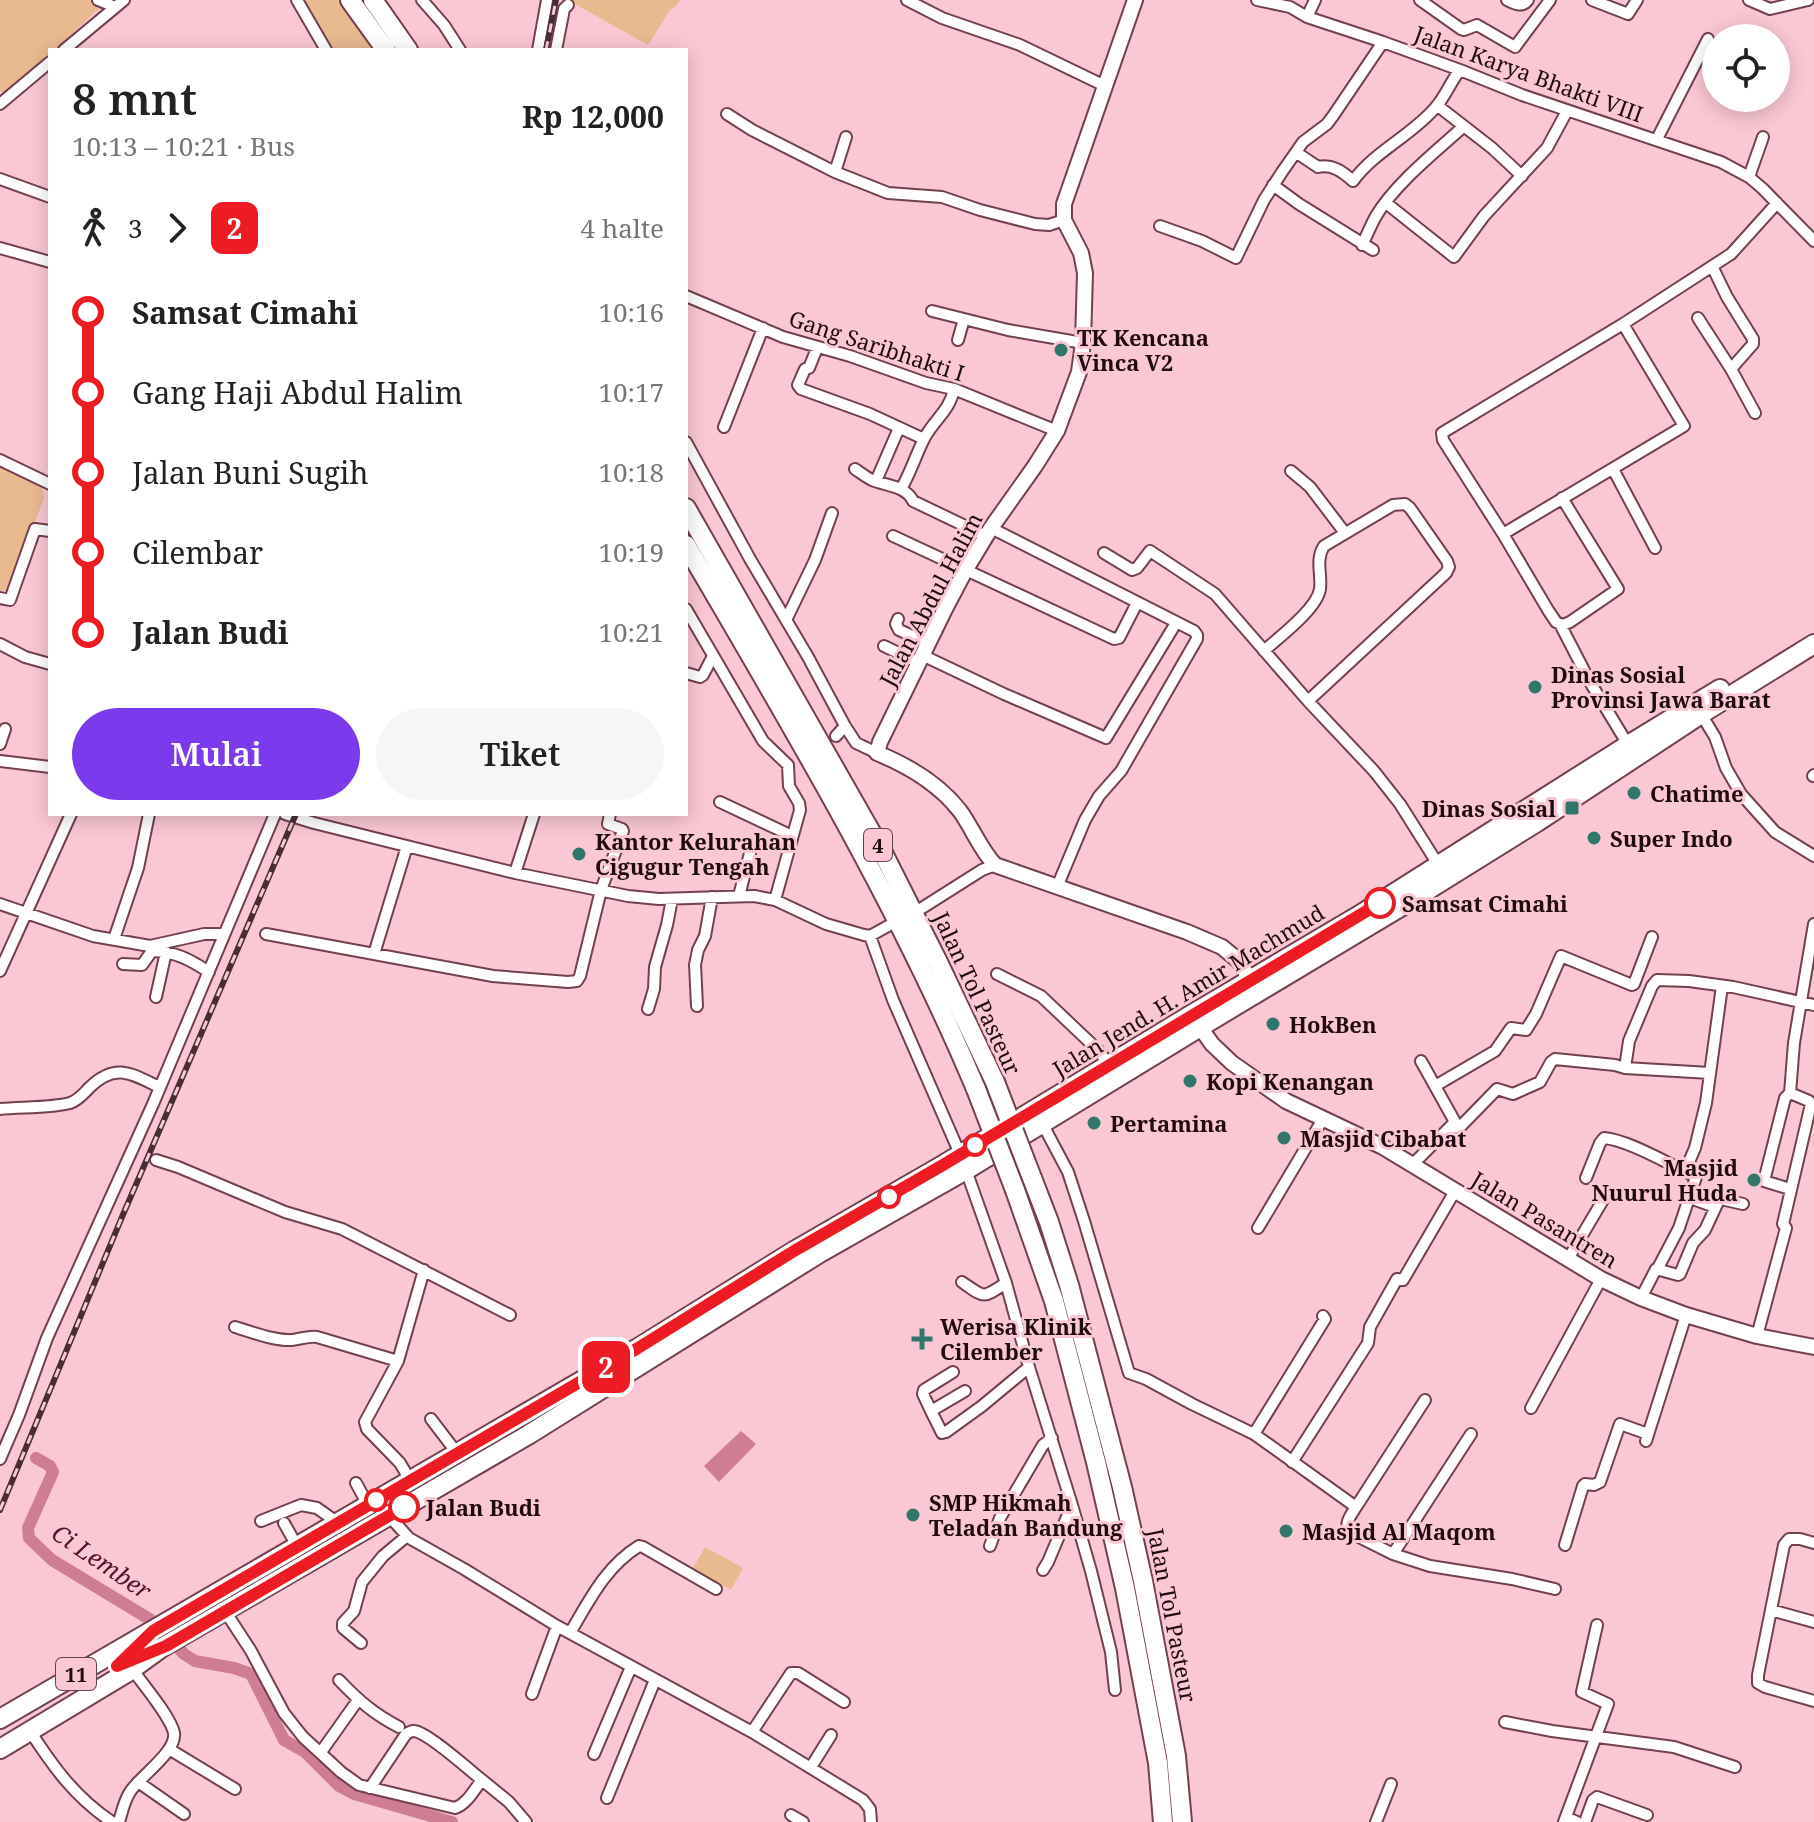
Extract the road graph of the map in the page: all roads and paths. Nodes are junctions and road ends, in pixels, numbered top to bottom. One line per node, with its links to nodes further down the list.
1 (98, 0): 19 (street)
2 (297, 0): 24 (street)
3 (350, 0): 25 (highway)
4 (373, 0): 26 (highway)
5 (422, 0): 27 (street)
6 (547, 0): 28 (street)
7 (907, 0): 33 (street)
8 (1135, 0): 33 (street)
9 (1257, 0): 21 (street, Jalan Karya Bhakti VIII)
10 (1315, 0): 21 (street)
11 (1420, 0): 14 (street)
12 (1507, 0): 13 (street)
13 (1528, 0)
14 (1550, 0)
15 (1592, 0): 16 (street)
16 (1637, 0)
17 (1749, 0): 18 (street)
18 (1808, 0)
19 (119, 4): 23 (street)
20 (568, 5): 29 (street)
21 (1307, 17): 22 (street, Jalan Karya Bhakti VIII)
22 (1383, 42): 32 (street, Jalan Karya Bhakti VIII); 42 (street)
23 (66, 48)
24 (325, 48)
25 (385, 48)
26 (407, 48)
27 (459, 48)
28 (538, 48)
29 (556, 48)
30 (1702, 51): 41 (street)
31 (48, 64): 34 (street)
32 (1460, 70): 35 (street); 36 (street, Jalan Karya Bhakti VIII)
33 (1105, 86): 51 (street)
34 (0, 104)
35 (1438, 106): 38 (street); 42 (street)
36 (1567, 111): 41 (street, Jalan Karya Bhakti VIII); 44 (street)
37 (727, 114): 43 (street)
38 (1463, 127): 44 (street); 49 (street)
39 (846, 137): 43 (street)
40 (1763, 137): 45 (street)
41 (1657, 139): 45 (street, Jalan Karya Bhakti VIII)
42 (1297, 153): 47 (street)
43 (835, 172): 51 (street)
44 (1522, 176): 49 (street)
45 (1749, 177): 50 (street, Jalan Karya Bhakti VIII)
46 (0, 179): 48 (street)
47 (1273, 185): 49 (street); 52 (street)
48 (48, 195)
49 (1386, 203)
50 (1777, 203): 53 (street, Jalan Karya Bhakti VIII); 56 (street)
51 (1064, 220): 64 (street, Jalan Abdul Halim)
52 (1160, 226)
53 (1814, 241)
54 (0, 248): 55 (street)
55 (48, 261)
56 (1712, 266): 61 (street); 66 (street)
57 (688, 297): 62 (street, Gang Saribhakti I)
58 (932, 311): 60 (street)
59 (1698, 318): 66 (street)
60 (964, 319): 63 (street); 64 (street)
61 (1623, 324): 76 (street); 87 (street)
62 (763, 328): 65 (street, Gang Saribhakti I); 69 (street)
63 (958, 340)
64 (1083, 343): 71 (street, Jalan Abdul Halim)
65 (817, 348): 67 (street, Gang Saribhakti I); 70 (street)
66 (1731, 369): 68 (street)
67 (954, 389): 71 (street, Gang Saribhakti I); 72 (street)
68 (1755, 413)
69 (724, 427)
70 (899, 428): 72 (street); 78 (street)
71 (1057, 431): 85 (street, Jalan Abdul Halim)
72 (924, 439): 80 (street)
73 (688, 446): 98 (street)
74 (0, 460): 79 (street)
75 (855, 469): 78 (street)
76 (1613, 469): 81 (street); 90 (street)
77 (1291, 471): 86 (street)
78 (876, 481): 80 (street)
79 (48, 483)
80 (901, 489): 85 (street)
81 (1562, 498): 87 (street); 100 (street)
82 (688, 512): 97 (highway, Jalan Tol Pasteur / 4)
83 (832, 513): 98 (street)
84 (48, 531): 93 (street)
85 (988, 532): 92 (street, Jalan Abdul Halim); 94 (street)
86 (1345, 533): 105 (street); 110 (street)
87 (1503, 534): 100 (street)
88 (893, 536): 92 (street)
89 (688, 548): 97 (highway, Jalan Tol Pasteur / 4)
90 (1655, 548)
91 (1104, 553): 105 (street)
92 (965, 571): 94 (street); 106 (street, Jalan Abdul Halim)
93 (0, 598)
94 (1137, 603): 99 (street)
95 (688, 612): 107 (street)
96 (898, 619): 106 (street)
97 (740, 620): 281 (highway, Jalan Tol Pasteur / 4, bridge); 282 (highway, Jalan Tol Pasteur / 4, bridge)
98 (786, 620): 112 (street)
99 (1176, 623): 106 (street); 134 (street)
100 (1560, 624): 116 (street)
101 (1814, 631): 116 (highway, Jalan Jend. H. Amir Machmud / 11)
102 (0, 644): 108 (street)
103 (1814, 644): 111 (highway, Jalan Jend. H. Amir Machmud / 11)
104 (884, 646): 106 (street)
105 (1264, 651): 110 (street)
106 (923, 654): 117 (street, Jalan Abdul Halim)
107 (713, 656): 109 (street); 127 (street)
108 (48, 663)
109 (688, 674)
110 (1308, 701): 132 (street)
111 (1701, 714): 116 (highway, Jalan Jend. H. Amir Machmud / 11); 129 (street)
112 (845, 726): 114 (street); 117 (street)
113 (5, 729): 115 (street)
114 (836, 736)
115 (0, 744)
116 (1632, 751): 132 (highway, Jalan Jend. H. Amir Machmud / 11); 164 (highway, Jalan Jend. H. Amir Machmud / 11)
117 (877, 753): 131 (street)
118 (0, 762): 119 (street)
119 (48, 767)
120 (720, 802): 127 (street)
121 (70, 816): 142 (street)
122 (149, 816): 149 (street)
123 (274, 816): 145 (street)
124 (533, 816): 133 (street)
125 (610, 816): 135 (street)
126 (316, 818): 128 (street)
127 (792, 836): 139 (street)
128 (407, 846): 133 (street); 151 (street)
129 (1812, 851)
130 (750, 853): 136 (street)
131 (995, 865): 134 (street); 141 (street)
132 (1439, 866): 157 (highway, Jalan Jend. H. Amir Machmud / 11)
133 (515, 873): 135 (street)
134 (1057, 887): 157 (street)
135 (601, 890): 138 (street); 151 (street)
136 (739, 896): 137 (street); 139 (street)
137 (712, 897): 138 (street); 162 (street)
138 (672, 899): 163 (street)
139 (775, 900): 147 (street)
140 (0, 904): 142 (street)
141 (922, 908)
142 (25, 914): 149 (street); 154 (street)
143 (1814, 924): 152 (street)
144 (888, 926): 147 (street)
145 (224, 934): 149 (street); 155 (street)
146 (266, 934): 151 (street)
147 (870, 936): 177 (street)
148 (1652, 937): 169 (street)
149 (114, 939)
150 (166, 952): 153 (street); 155 (street); 159 (street)
151 (374, 954)
152 (1812, 955): 160 (street)
153 (123, 964)
154 (0, 971)
155 (209, 972): 170 (street)
156 (997, 974): 165 (street)
157 (1250, 980): 165 (highway, Jalan Jend. H. Amir Machmud / 11)
158 (1722, 986): 160 (street); 167 (street); 168 (street)
159 (156, 997)
160 (1801, 1001): 161 (street); 171 (street)
161 (1814, 1005)
162 (697, 1006)
163 (648, 1009)
164 (1200, 1027): 173 (street, Jalan Pasantren); 174 (highway, Jalan Jend. H. Amir Machmud / 11)
165 (1105, 1060): 177 (highway, Jalan Jend. H. Amir Machmud / 11)
166 (1421, 1061): 169 (street)
167 (1625, 1068): 168 (street); 175 (street)
168 (1710, 1073): 179 (street)
169 (1435, 1086): 175 (street)
170 (159, 1087): 172 (street); 215 (street)
171 (1790, 1093): 181 (street); 181 (street)
172 (0, 1109)
173 (1323, 1119): 178 (street, Jalan Pasantren); 187 (street)
174 (1042, 1123): 177 (highway, Jalan Jend. H. Amir Machmud / 11); 210 (street)
175 (1449, 1129): 178 (street)
176 (156, 1160): 190 (street)
177 (963, 1162): 193 (street); 209 (highway, Jalan Jend. H. Amir Machmud / 11); 212 (highway, Jalan Jend. H. Amir Machmud / 11)
178 (1412, 1165): 182 (street, Jalan Pasantren)
179 (1685, 1171): 180 (street); 183 (street)
180 (1586, 1178)
181 (1790, 1189): 199 (street)
182 (1455, 1191): 188 (street, Jalan Pasantren); 216 (street)
183 (1690, 1198): 186 (street); 189 (street)
184 (1603, 1200): 188 (street)
185 (1743, 1204): 186 (street)
186 (1715, 1207): 189 (street)
187 (1258, 1228)
188 (1568, 1259): 191 (street, Jalan Pasantren)
189 (1658, 1268): 194 (street)
190 (424, 1270): 195 (street); 201 (street)
191 (1601, 1279): 194 (street, Jalan Pasantren); 206 (street)
192 (962, 1282): 193 (street)
193 (1006, 1283): 202 (street)
194 (1641, 1298): 196 (street, Jalan Pasantren)
195 (510, 1315)
196 (1686, 1315): 199 (street, Jalan Pasantren); 228 (street)
197 (1323, 1316): 210 (street)
198 (235, 1327): 201 (street)
199 (1757, 1336): 200 (street, Jalan Pasantren)
200 (1814, 1347)
201 (398, 1361): 217 (street)
202 (1029, 1367): 207 (street); 213 (street)
203 (953, 1372): 207 (street)
204 (965, 1391): 207 (street)
205 (1425, 1400): 221 (street)
206 (1531, 1408)
207 (931, 1411)
208 (431, 1419): 214 (street)
209 (518, 1419): 212 (highway); 214 (highway, Jalan Jend. H. Amir Machmud / 11)
210 (1254, 1434): 216 (street)
211 (1471, 1434): 231 (street)
212 (528, 1435): 222 (highway, Jalan Jend. H. Amir Machmud / 11)
213 (1052, 1438): 220 (street); 230 (street)
214 (457, 1453): 217 (highway, Jalan Jend. H. Amir Machmud / 11)
215 (0, 1459)
216 (1292, 1462): 221 (street)
217 (410, 1480): 219 (highway, Jalan Jend. H. Amir Machmud / 11)
218 (356, 1483): 219 (street)
219 (368, 1505): 225 (highway, Jalan Jend. H. Amir Machmud / 11)
220 (1072, 1505): 232 (street); 247 (street)
221 (1356, 1507): 231 (street)
222 (389, 1516): 226 (street); 236 (highway, Jalan Jend. H. Amir Machmud / 11)
223 (261, 1521): 225 (street)
224 (284, 1523): 229 (street)
225 (338, 1523): 229 (highway, Jalan Jend. H. Amir Machmud / 11)
226 (407, 1536): 239 (street); 242 (street)
227 (1814, 1543): 235 (street)
228 (1565, 1545)
229 (297, 1546): 240 (highway, Jalan Jend. H. Amir Machmud / 11)
230 (990, 1546)
231 (1393, 1554): 234 (street)
232 (1043, 1570)
233 (716, 1589): 241 (street)
234 (1555, 1589)
235 (1771, 1610): 237 (street); 250 (street)
236 (225, 1611): 244 (highway, Jalan Jend. H. Amir Machmud / 11); 262 (street)
237 (1814, 1622)
238 (1597, 1625): 259 (street)
239 (557, 1626): 241 (street); 248 (street)
240 (160, 1627): 244 (highway, 11); 252 (highway, Jalan Jend. H. Amir Machmud / 11)
241 (570, 1633): 243 (street)
242 (361, 1643)
243 (631, 1667): 246 (street); 263 (street)
244 (124, 1668): 255 (highway, 11); 258 (highway, 11); 261 (street)
245 (339, 1680): 249 (street)
246 (655, 1680): 256 (street); 271 (street)
247 (1115, 1690)
248 (532, 1694)
249 (358, 1700): 254 (street); 262 (street)
250 (1814, 1701)
251 (844, 1702): 256 (street)
252 (0, 1719)
253 (1505, 1722): 259 (street)
254 (399, 1727)
255 (30, 1731): 260 (highway, 11); 276 (street)
256 (752, 1732): 264 (street)
257 (831, 1735): 264 (street)
258 (0, 1737)
259 (1597, 1737): 265 (street); 275 (street)
260 (0, 1749)
261 (169, 1749): 267 (street); 270 (street)
262 (321, 1752): 269 (street)
263 (594, 1754)
264 (811, 1767): 280 (street)
265 (1735, 1767)
266 (482, 1780): 269 (street); 269 (street); 278 (street)
267 (138, 1782): 272 (street); 277 (street)
268 (1391, 1784): 283 (street)
269 (370, 1788)
270 (235, 1789)
271 (607, 1798)
272 (184, 1814)
273 (791, 1815): 279 (street)
274 (1647, 1815): 285 (street)
275 (1565, 1820): 284 (street)
276 (112, 1822)
277 (119, 1822)
278 (526, 1822)
279 (803, 1822)
280 (871, 1822)
281 (1163, 1822)
282 (1182, 1822)
283 (1376, 1822)
284 (1577, 1822)
285 (1585, 1822)

